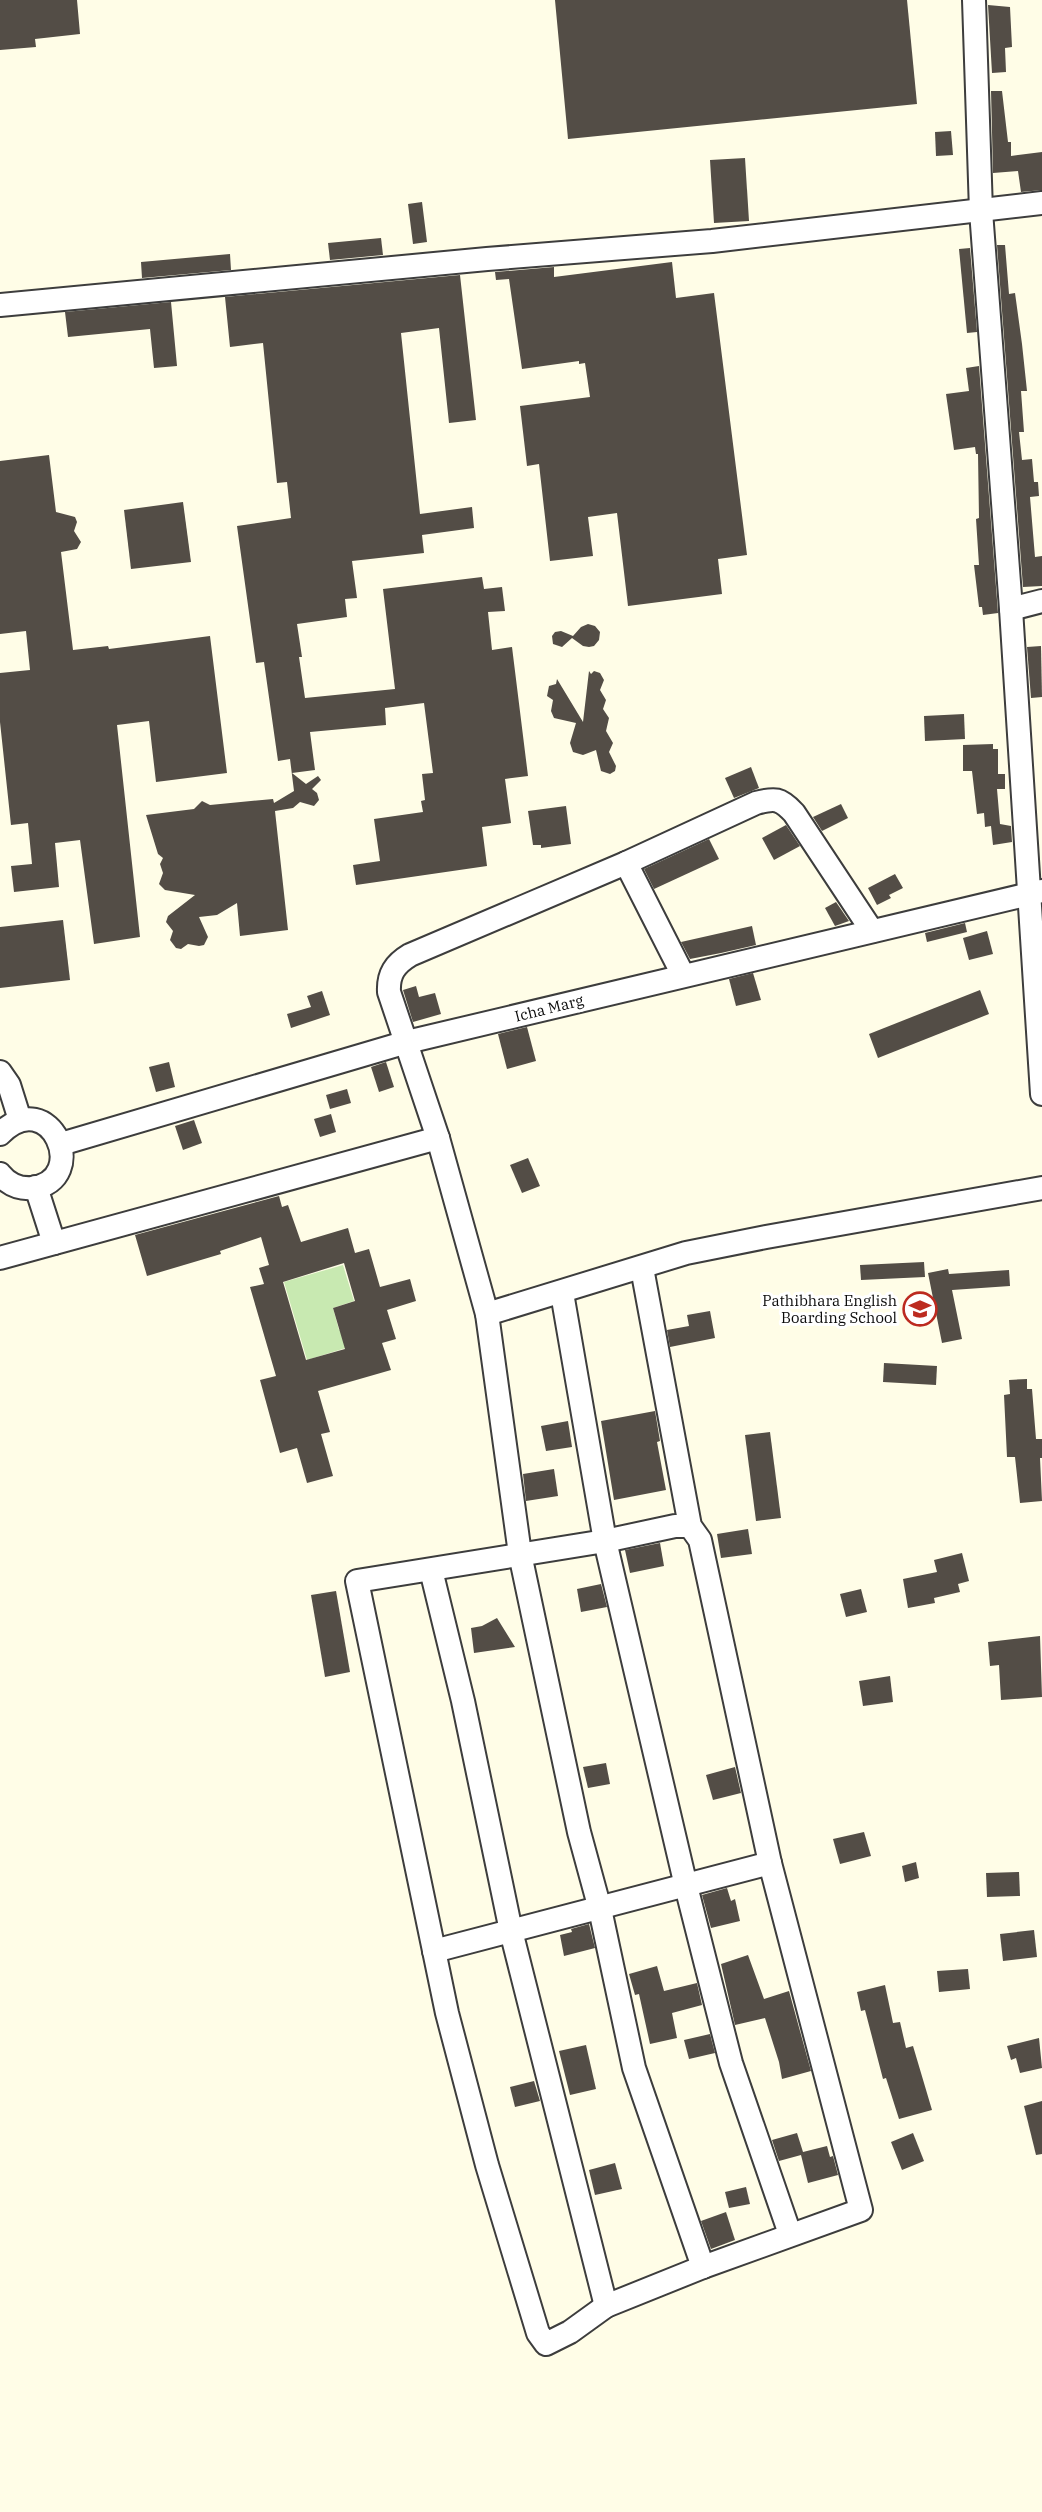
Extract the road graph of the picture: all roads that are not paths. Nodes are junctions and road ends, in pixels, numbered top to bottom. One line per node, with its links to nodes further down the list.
1 (974, 0): 3 (street)
2 (1042, 203): 3 (street)
3 (981, 211): 4 (street); 6 (street)
4 (0, 305)
5 (1042, 601): 6 (street)
6 (1011, 609): 8 (street)
7 (626, 863): 9 (street); 10 (street); 11 (street)
8 (1035, 893): 9 (street, Icha Marg); 12 (street)
9 (872, 931): 10 (street, Icha Marg)
10 (683, 975): 11 (street, Icha Marg)
11 (407, 1042): 17 (street); 18 (street, Icha Marg)
12 (1041, 1058): 14 (street)
13 (0, 1072): 15 (street)
14 (1042, 1094)
15 (20, 1120): 16 (street); 18 (street)
16 (0, 1134)
17 (438, 1138): 22 (street); 26 (street)
18 (61, 1144): 20 (street)
19 (0, 1174): 20 (street)
20 (36, 1187): 22 (street)
21 (1042, 1188): 24 (street)
22 (54, 1243): 23 (street)
23 (0, 1257)
24 (642, 1268): 25 (street); 27 (street)
25 (562, 1293): 26 (street); 28 (street)
26 (487, 1314): 29 (street)
27 (690, 1526): 28 (street); 31 (street)
28 (605, 1541): 29 (street); 32 (street)
29 (520, 1554): 30 (street); 33 (street)
30 (431, 1570): 34 (street); 35 (street)
31 (770, 1863): 32 (street); 36 (street)
32 (686, 1886): 33 (street); 36 (street)
33 (600, 1909): 34 (street); 37 (street)
34 (511, 1931): 35 (street); 38 (street)
35 (434, 1951): 38 (street)
36 (790, 2234): 37 (street)
37 (704, 2267): 38 (street)
38 (606, 2306)

